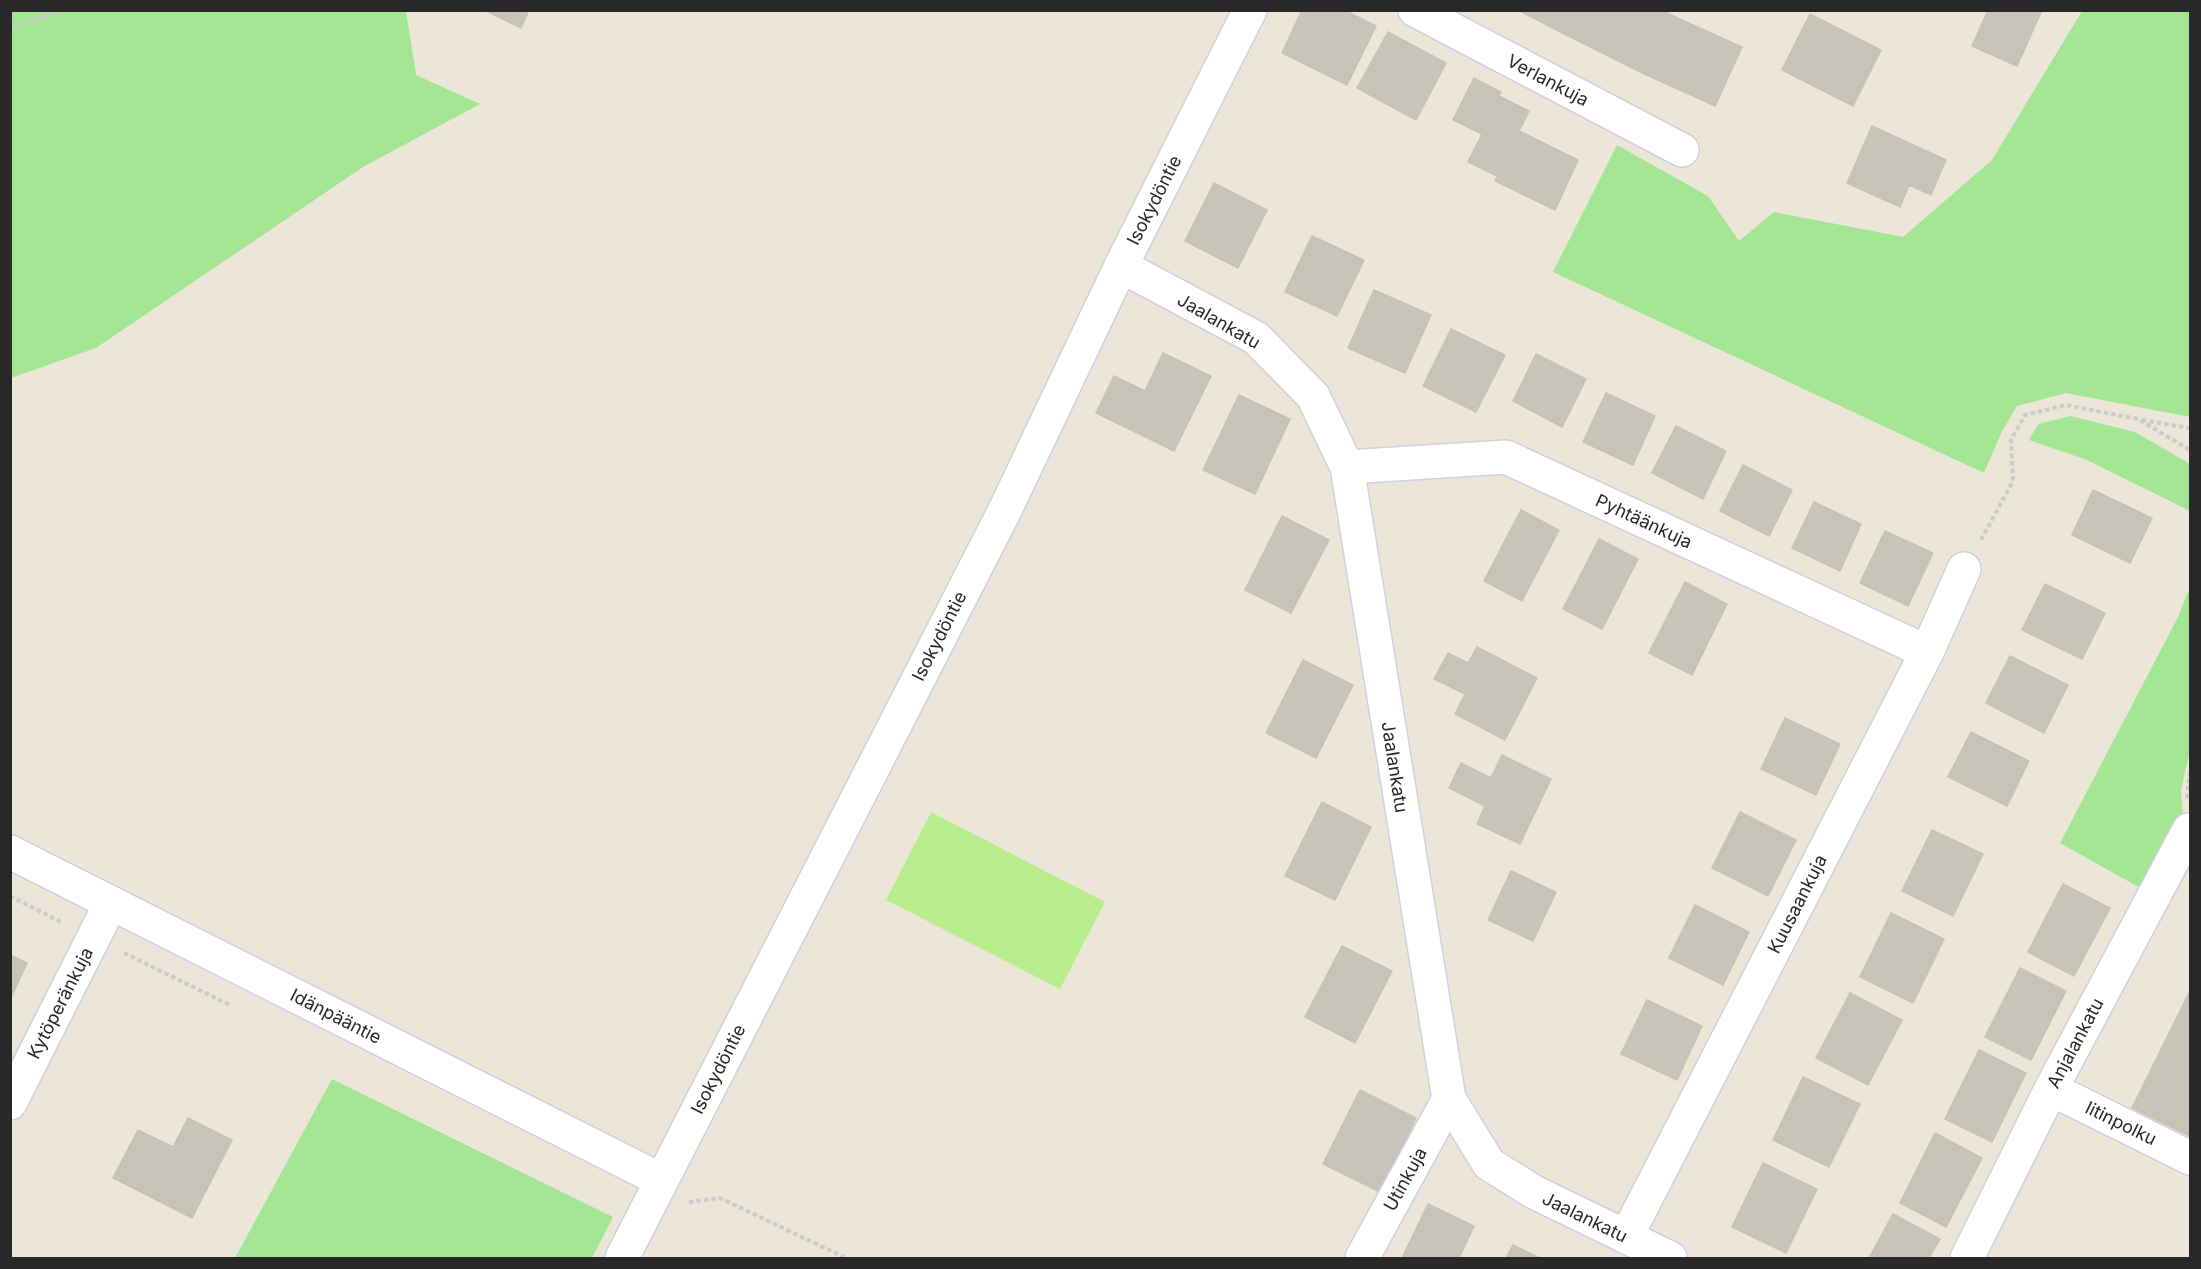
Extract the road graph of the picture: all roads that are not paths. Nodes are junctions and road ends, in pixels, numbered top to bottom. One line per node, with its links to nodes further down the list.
1 (1250, 10): 4 (street, Isokydöntie)
2 (1414, 10): 3 (street, Verlankuja)
3 (1682, 150)
4 (1121, 266): 5 (street, Jaalankatu); 15 (street, Isokydöntie)
5 (1347, 467): 7 (street, Pyhtäänkuja); 12 (street, Jaalankatu)
6 (1964, 569): 7 (street, Kuusaankuja)
7 (1927, 652): 16 (street, Kuusaankuja)
8 (2189, 830): 11 (street, Anjalankatu)
9 (10, 852): 10 (street, Idänpääntie)
10 (111, 903): 13 (street, Kytöperänkuja); 15 (street, Idänpääntie)
11 (2050, 1089): 14 (street, Iitinpolku); 20 (street, Anjalankatu)
12 (1449, 1099): 16 (street, Jaalankatu); 18 (street, Utinkuja)
13 (10, 1103)
14 (2190, 1158)
15 (655, 1194): 17 (street, Isokydöntie)
16 (1626, 1237): 19 (street, Jaalankatu)
17 (622, 1258)
18 (1362, 1258)
19 (1670, 1258)
20 (1966, 1258)

